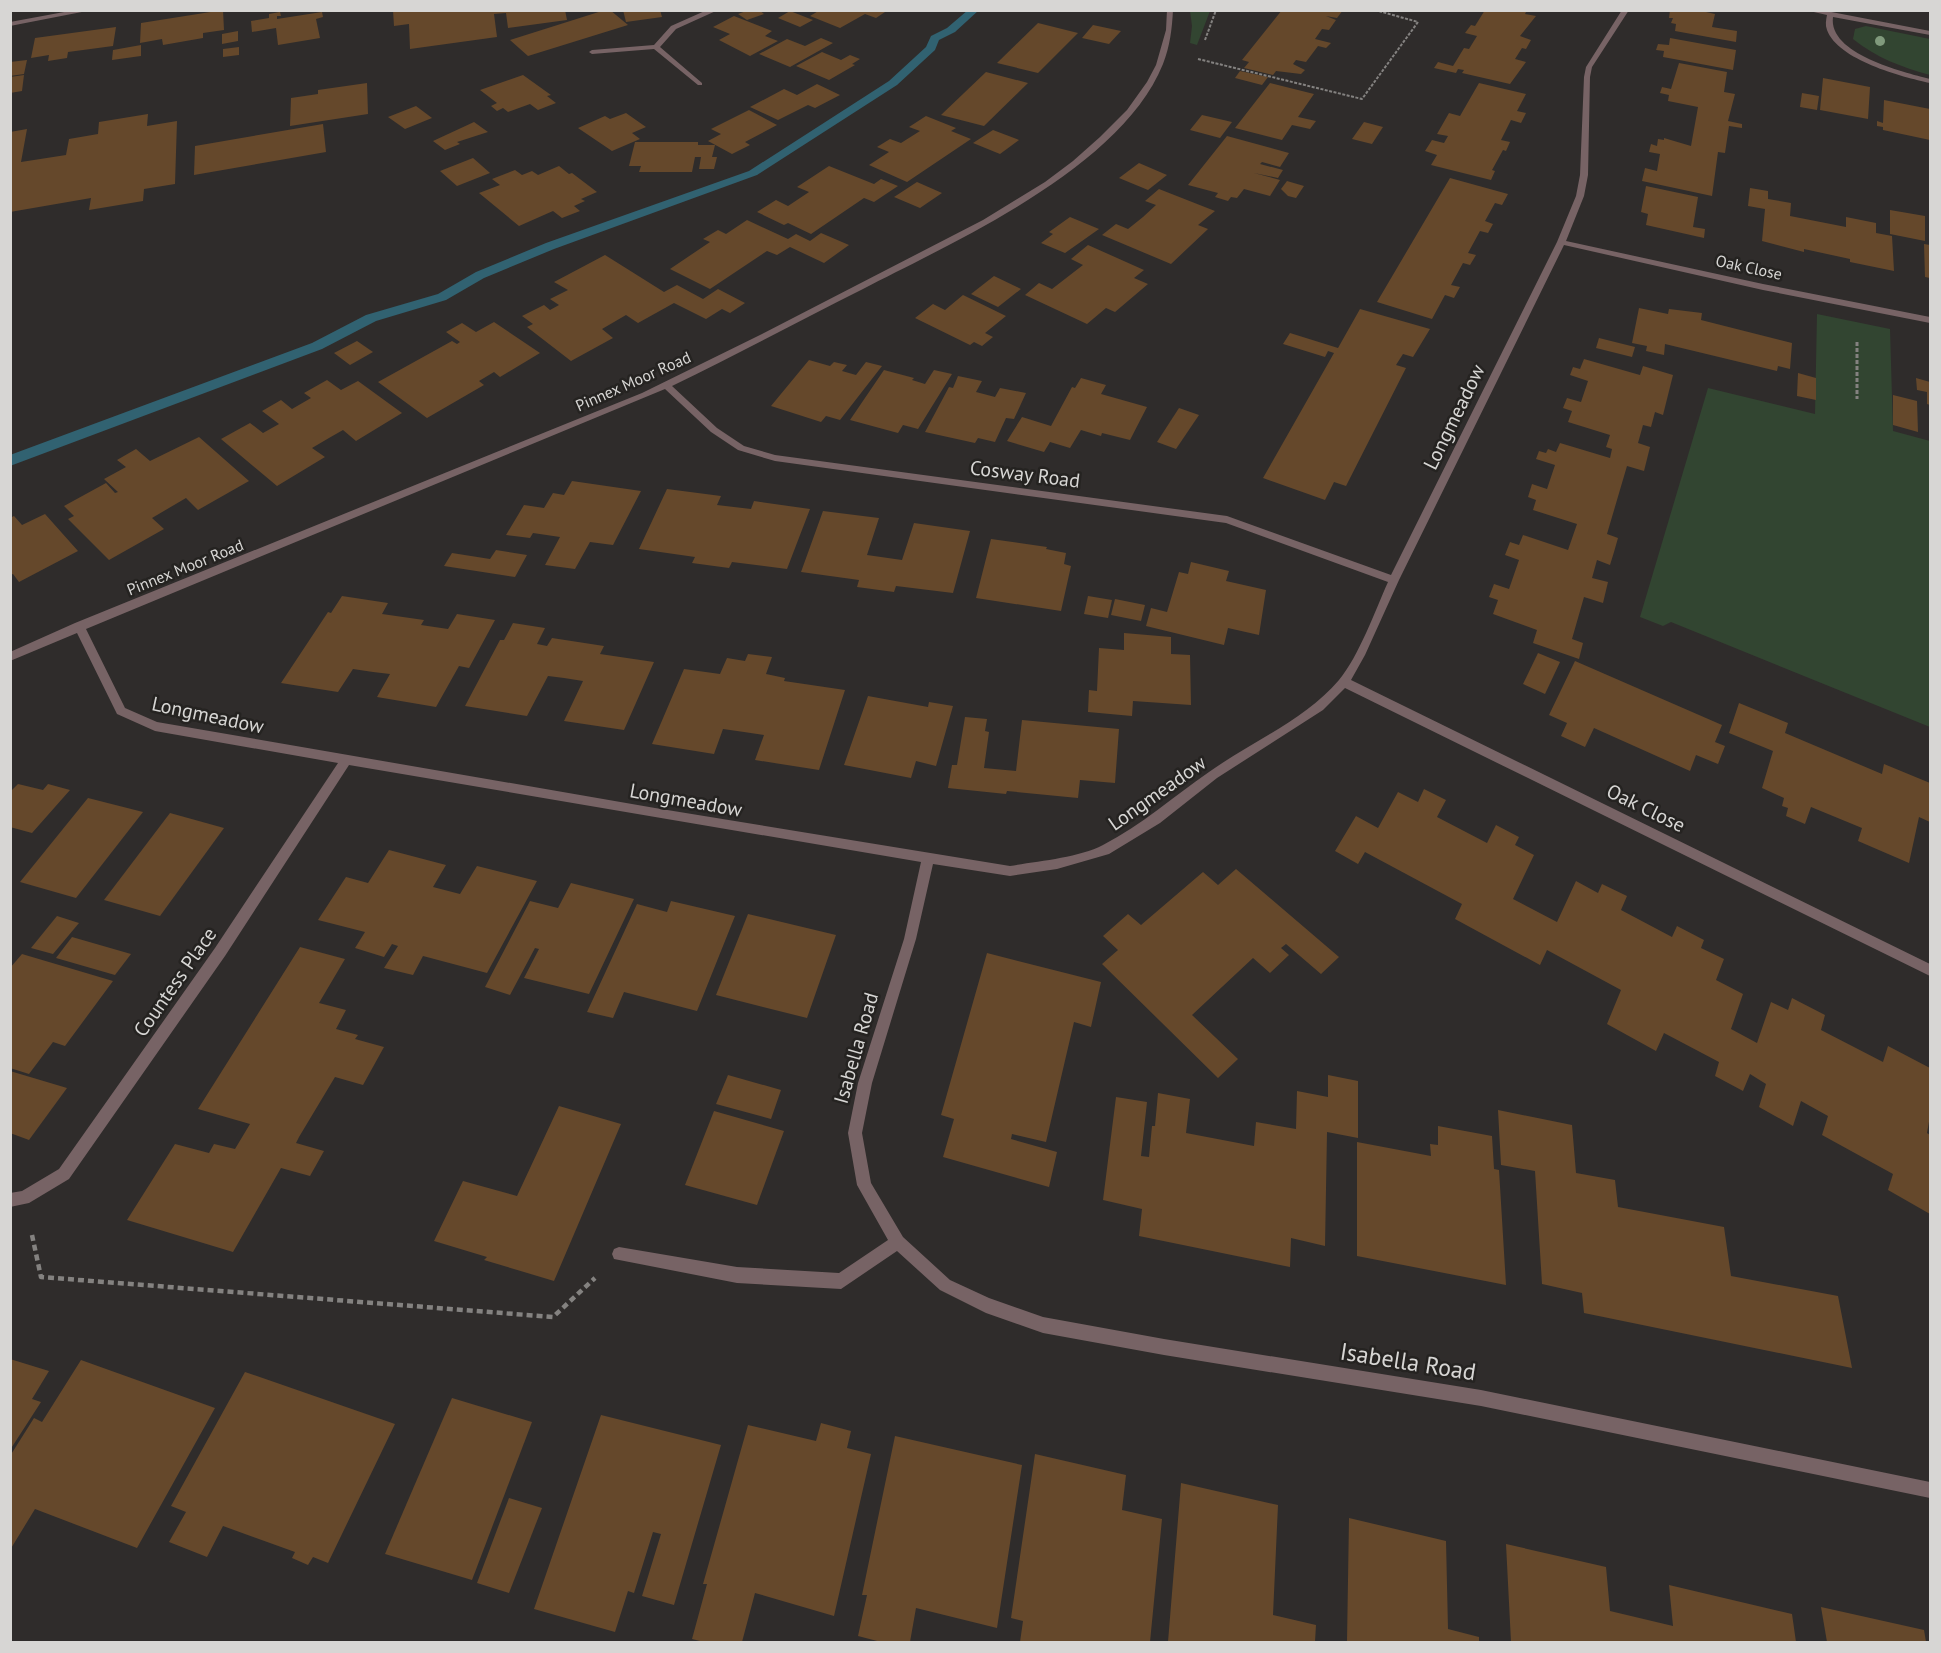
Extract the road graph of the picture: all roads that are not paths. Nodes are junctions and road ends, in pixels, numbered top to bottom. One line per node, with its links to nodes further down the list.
1 (37, 10): 8 (street)
2 (89, 10): 8 (street)
3 (715, 10): 11 (street)
4 (1170, 10): 17 (street, Pinnex Moor Road)
5 (1626, 10): 15 (street, Longmeadow)
6 (1808, 10): 7 (street)
7 (1830, 14): 10 (street); 13 (street)
8 (35, 20): 9 (street)
9 (10, 24)
10 (1930, 33)
11 (656, 48): 12 (street); 14 (street)
12 (592, 52)
13 (1930, 81)
14 (700, 84)
15 (1561, 242): 16 (street, Oak Close); 18 (street, Longmeadow)
16 (1930, 320)
17 (666, 385): 18 (street, Cosway Road); 19 (street, Pinnex Moor Road)
18 (1394, 580): 21 (street, Longmeadow)
19 (79, 626): 20 (street, Pinnex Moor Road); 22 (street, Longmeadow)
20 (10, 657)
21 (1344, 682): 23 (street, Longmeadow); 24 (street, Oak Close)
22 (346, 760): 23 (street, Longmeadow); 25 (street, Countess Place)
23 (928, 859): 26 (street, Isabella Road)
24 (1930, 970)
25 (10, 1200)
26 (898, 1242): 27 (street); 28 (street, Isabella Road)
27 (620, 1254)
28 (1930, 1490)

